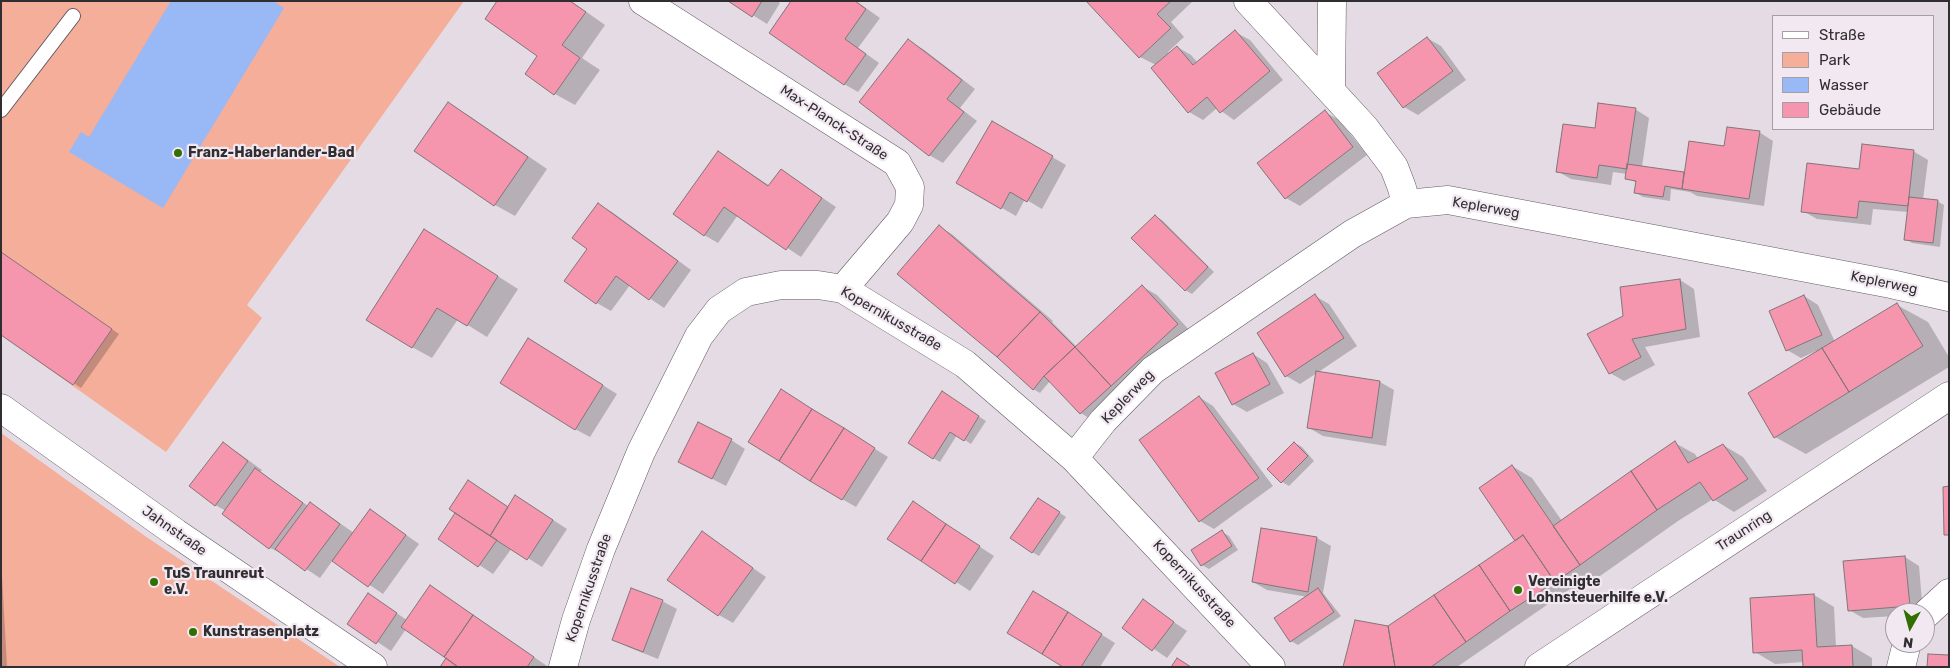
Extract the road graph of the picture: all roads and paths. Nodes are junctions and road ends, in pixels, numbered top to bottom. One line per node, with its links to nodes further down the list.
1 (643, 1): 8 (street, Max-Planck-Straße)
2 (1248, 1): 5 (street)
3 (1332, 1): 5 (street)
4 (73, 16): 6 (lane)
5 (1331, 90): 7 (street)
6 (1, 110)
7 (1406, 204): 9 (street, Keplerweg); 12 (street, Keplerweg)
8 (843, 289): 12 (street, Kopernikusstraße); 17 (street, Kopernikusstraße)
9 (1949, 297)
10 (1949, 396): 19 (street, Traunring)
11 (1, 408): 16 (street, Jahnstraße)
12 (1074, 458): 18 (street, Kopernikusstraße)
13 (1949, 593): 14 (street)
14 (1935, 606)
15 (1904, 653): 20 (street)
16 (374, 667)
17 (563, 667)
18 (1271, 667)
19 (1539, 667)
20 (1901, 667)

